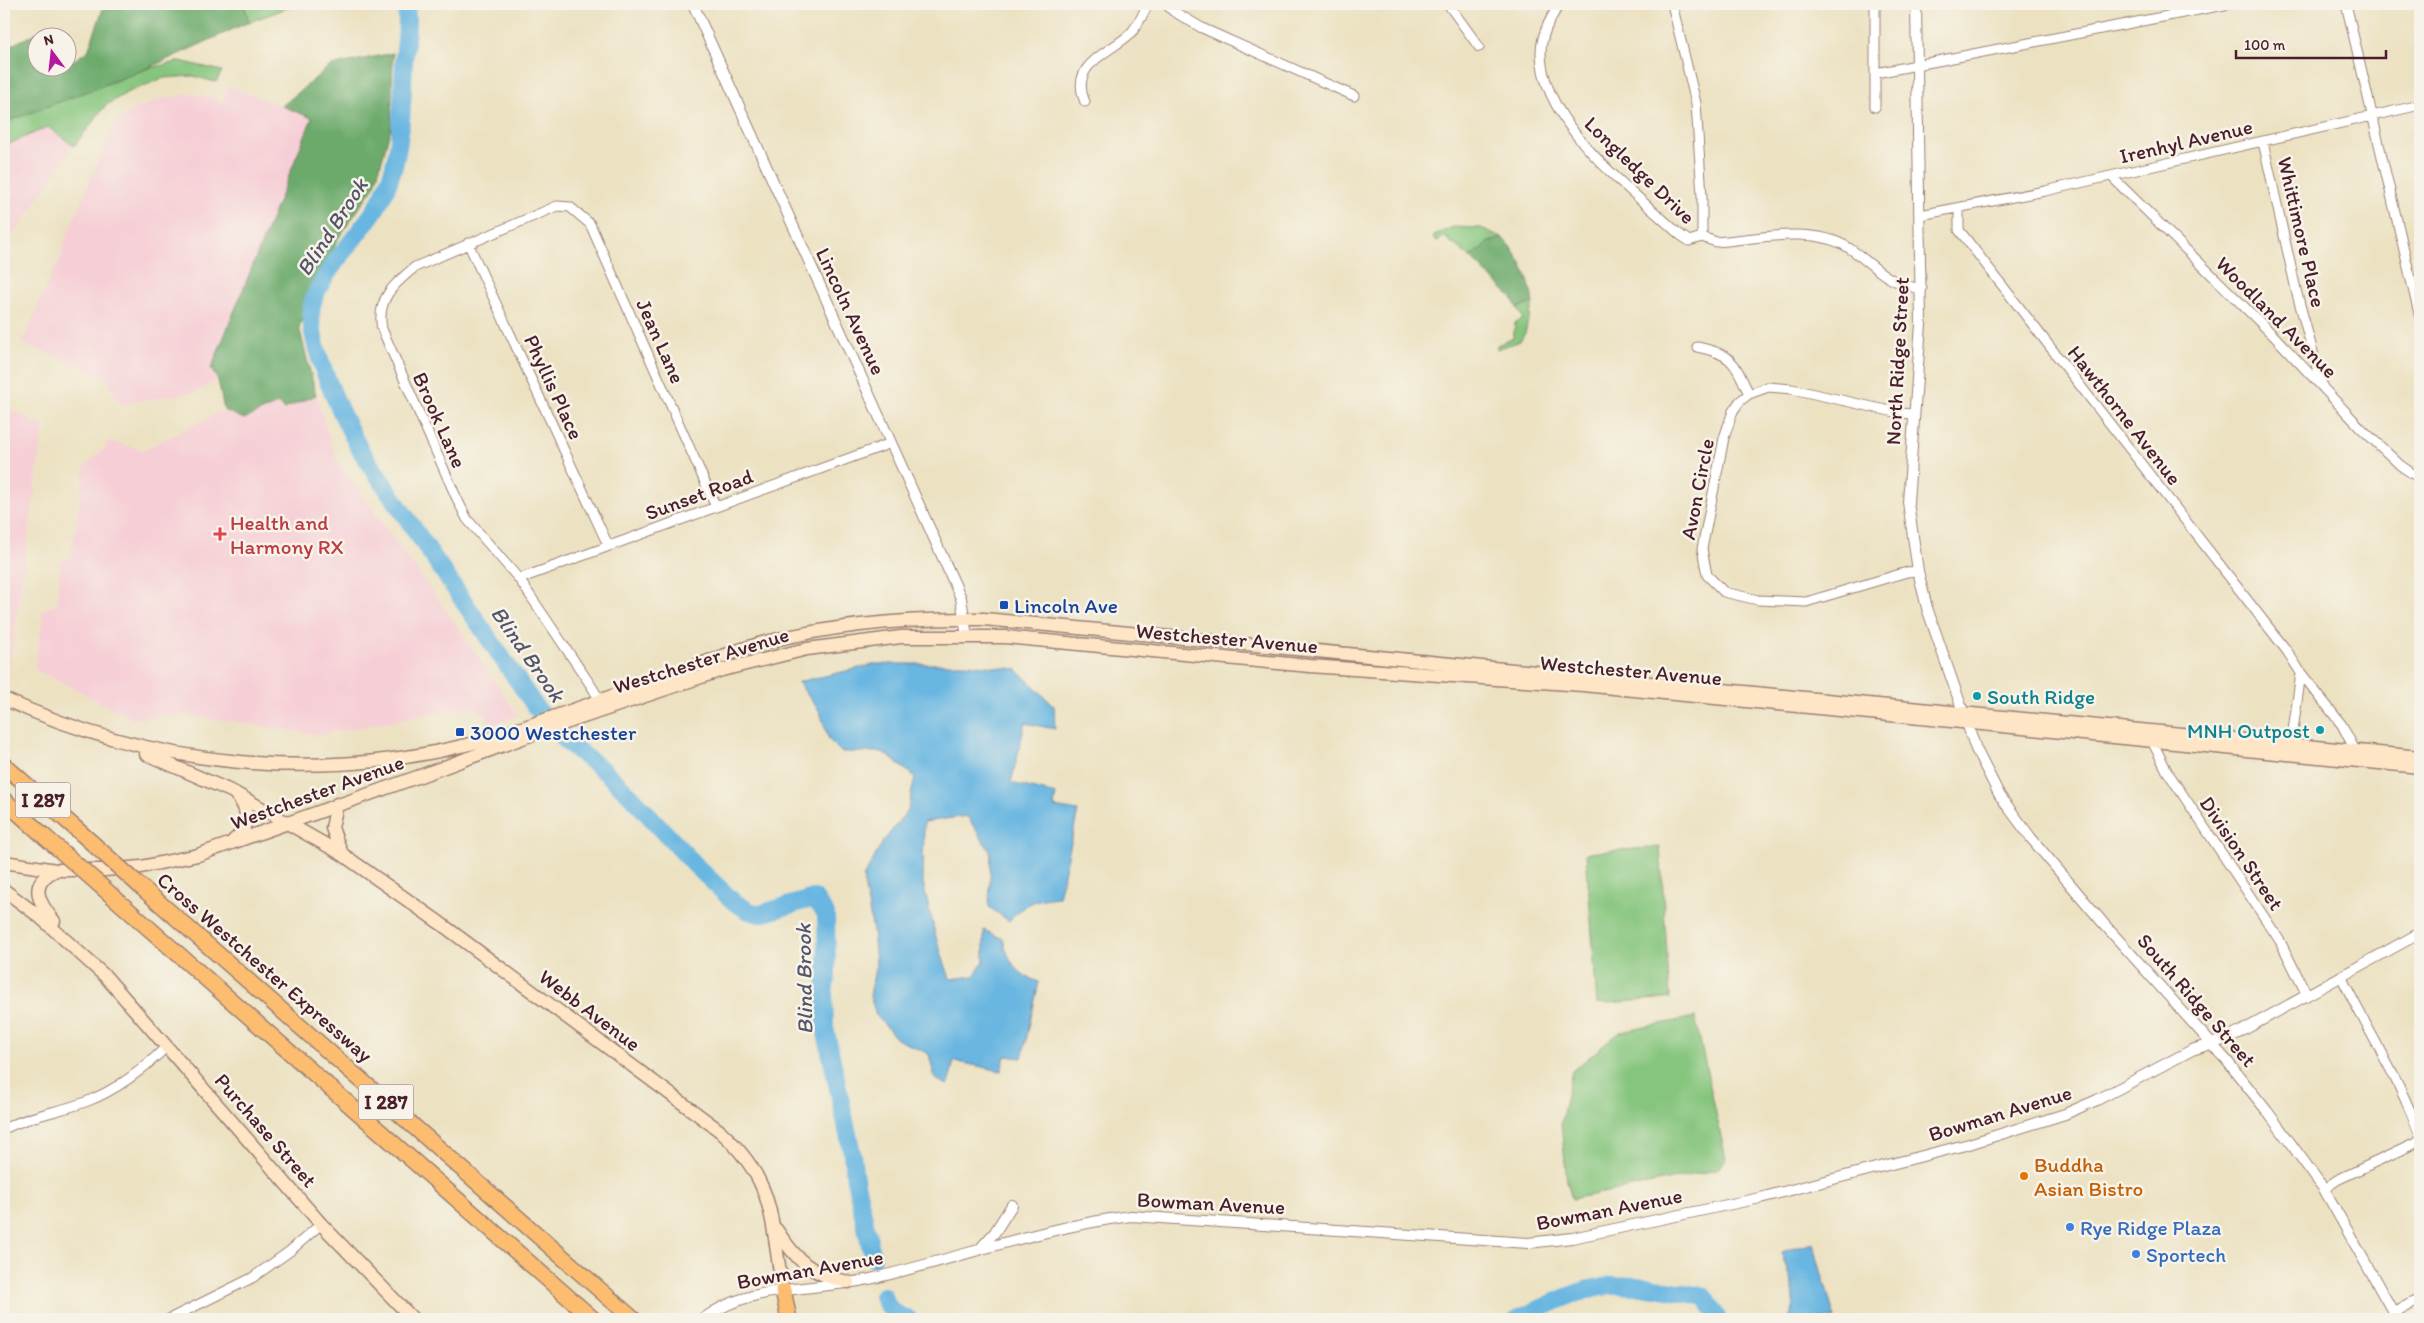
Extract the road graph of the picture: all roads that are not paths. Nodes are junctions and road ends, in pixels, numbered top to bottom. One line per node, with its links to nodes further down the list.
1 (693, 4): 32 (street, Lincoln Avenue)
2 (1148, 4): 15 (street)
3 (1166, 4): 14 (street)
4 (1448, 4): 11 (street)
5 (1560, 4): 24 (street, Longledge Drive)
6 (1672, 4): 24 (street)
7 (1875, 4): 13 (street)
8 (1916, 4): 12 (street, North Ridge Street)
9 (2230, 4): 12 (street)
10 (2346, 4): 18 (street)
11 (1479, 47)
12 (1916, 64): 13 (street); 23 (street, North Ridge Street)
13 (1876, 73): 17 (street)
14 (1354, 96)
15 (1085, 102)
16 (2420, 105): 18 (street, Irenhyl Avenue)
17 (1875, 107)
18 (2374, 116): 19 (street, Irenhyl Avenue); 27 (street)
19 (2263, 142): 20 (street, Irenhyl Avenue); 29 (street, Whittimore Place)
20 (2111, 176): 22 (street, Irenhyl Avenue); 29 (street, Woodland Avenue)
21 (557, 206): 25 (street, Brook Lane); 34 (street, Jean Lane)
22 (1959, 208): 23 (street); 40 (street, Hawthorne Avenue)
23 (1920, 215): 26 (street, North Ridge Street)
24 (1702, 237): 26 (street, Longledge Drive)
25 (468, 243): 35 (street, Phyllis Place); 37 (street, Brook Lane)
26 (1922, 289): 31 (street, North Ridge Street)
27 (2420, 318)
28 (1697, 347): 30 (street)
29 (2323, 388): 33 (street, Woodland Avenue)
30 (1749, 394): 31 (street); 36 (street, Avon Circle)
31 (1914, 414): 36 (street, North Ridge Street)
32 (891, 443): 34 (street, Sunset Road); 38 (street, Lincoln Avenue)
33 (2420, 479)
34 (716, 507): 35 (street, Sunset Road)
35 (608, 545): 37 (street, Sunset Road)
36 (1918, 571): 43 (street, North Ridge Street)
37 (519, 579): 42 (street, Brook Lane)
38 (965, 619): 39 (street, Lincoln Avenue); 42 (main road, Westchester Avenue); 43 (main road, Westchester Avenue)
39 (967, 637): 42 (main road, Westchester Avenue); 43 (main road, Westchester Avenue)
40 (2301, 673): 47 (street); 49 (street, Hawthorne Avenue)
41 (4, 699): 46 (main road)
42 (602, 705): 44 (main road, Westchester Avenue)
43 (1965, 718): 45 (main road, Westchester Avenue); 66 (street, South Ridge Street)
44 (532, 729): 46 (main road, Westchester Avenue); 55 (main road, Westchester Avenue)
45 (2149, 736): 47 (main road, Westchester Avenue); 48 (main road, Westchester Avenue); 65 (street, Division Street)
46 (111, 739): 53 (main road, Webb Avenue)
47 (2291, 745): 48 (street); 49 (main road, Westchester Avenue)
48 (2304, 756): 49 (main road, Westchester Avenue)
49 (2357, 756): 50 (main road, Westchester Avenue); 52 (main road, Westchester Avenue)
50 (2420, 758)
51 (4, 765): 83 (highway, Cross Westchester Expressway / I 287, bridge)
52 (2420, 767)
53 (233, 792): 56 (main road, Webb Avenue); 57 (main road)
54 (4, 800): 82 (highway, I 287, bridge)
55 (337, 804): 56 (main road, Westchester Avenue); 58 (main road)
56 (289, 822): 57 (main road, Westchester Avenue); 58 (main road, Webb Avenue)
57 (230, 844): 60 (main road, Westchester Avenue)
58 (342, 854): 74 (main road, Webb Avenue)
59 (4, 862): 60 (main road, Westchester Avenue)
60 (56, 870): 63 (main road)
61 (4, 890): 63 (main road)
62 (2420, 933): 64 (street, Bowman Avenue)
63 (93, 963): 67 (main road, Purchase Street)
64 (2341, 976): 65 (street, Bowman Avenue); 69 (street)
65 (2307, 995): 66 (street, Bowman Avenue)
66 (2211, 1044): 71 (street, South Ridge Street); 75 (street, Bowman Avenue)
67 (167, 1046): 68 (street); 73 (main road, Purchase Street)
68 (4, 1129)
69 (2420, 1136)
70 (2420, 1141): 71 (street)
71 (2324, 1189): 79 (street, South Ridge Street)
72 (1012, 1204): 75 (street)
73 (321, 1224): 80 (street); 81 (main road, Purchase Street)
74 (774, 1225): 76 (main road); 77 (main road, Webb Avenue)
75 (978, 1251): 76 (street, Bowman Avenue)
76 (848, 1282): 77 (street, Bowman Avenue)
77 (783, 1290): 84 (street, Bowman Avenue); 85 (highway)
78 (2420, 1300): 79 (street)
79 (2395, 1316)
80 (169, 1319)
81 (413, 1319)
82 (594, 1319)
83 (633, 1319)
84 (703, 1319)
85 (788, 1319)

